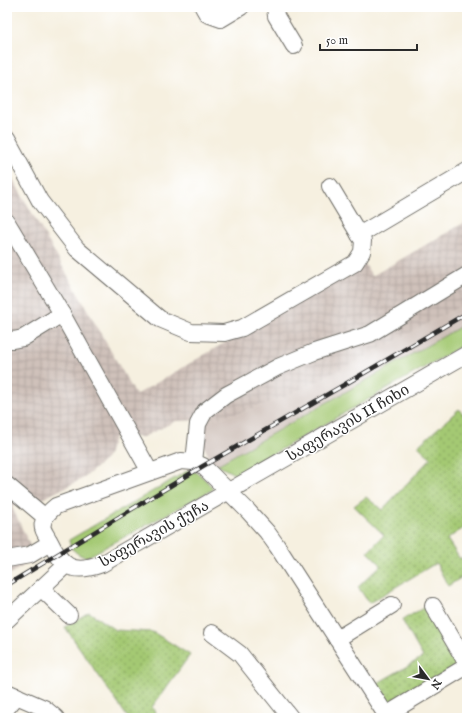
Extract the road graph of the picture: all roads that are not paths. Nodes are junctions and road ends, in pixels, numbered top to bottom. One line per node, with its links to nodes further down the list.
1 (203, 7): 2 (street)
2 (241, 7)
3 (275, 7): 4 (street)
4 (294, 46)
5 (7, 140): 9 (street)
6 (467, 171): 9 (street)
7 (330, 186): 9 (street)
8 (7, 222): 11 (street)
9 (359, 235)
10 (467, 275): 14 (street)
11 (62, 314): 12 (street); 15 (street)
12 (7, 339)
13 (467, 354): 17 (street, საფერავის II ჩიხი)
14 (194, 462): 15 (street); 17 (street)
15 (150, 472): 18 (street)
16 (7, 485): 18 (street)
17 (230, 492): 21 (street, საფერავის ქუჩა); 28 (street)
18 (45, 517): 19 (street)
19 (50, 543): 20 (street); 21 (street)
20 (9, 560)
21 (66, 565): 22 (street)
22 (41, 588): 25 (street); 26 (street)
23 (392, 605): 28 (street)
24 (433, 606): 29 (street)
25 (69, 616)
26 (7, 620)
27 (212, 633): 33 (street)
28 (337, 639): 31 (street)
29 (467, 665): 31 (street)
30 (10, 699): 32 (street)
31 (387, 716)
32 (56, 718)
33 (291, 718)

